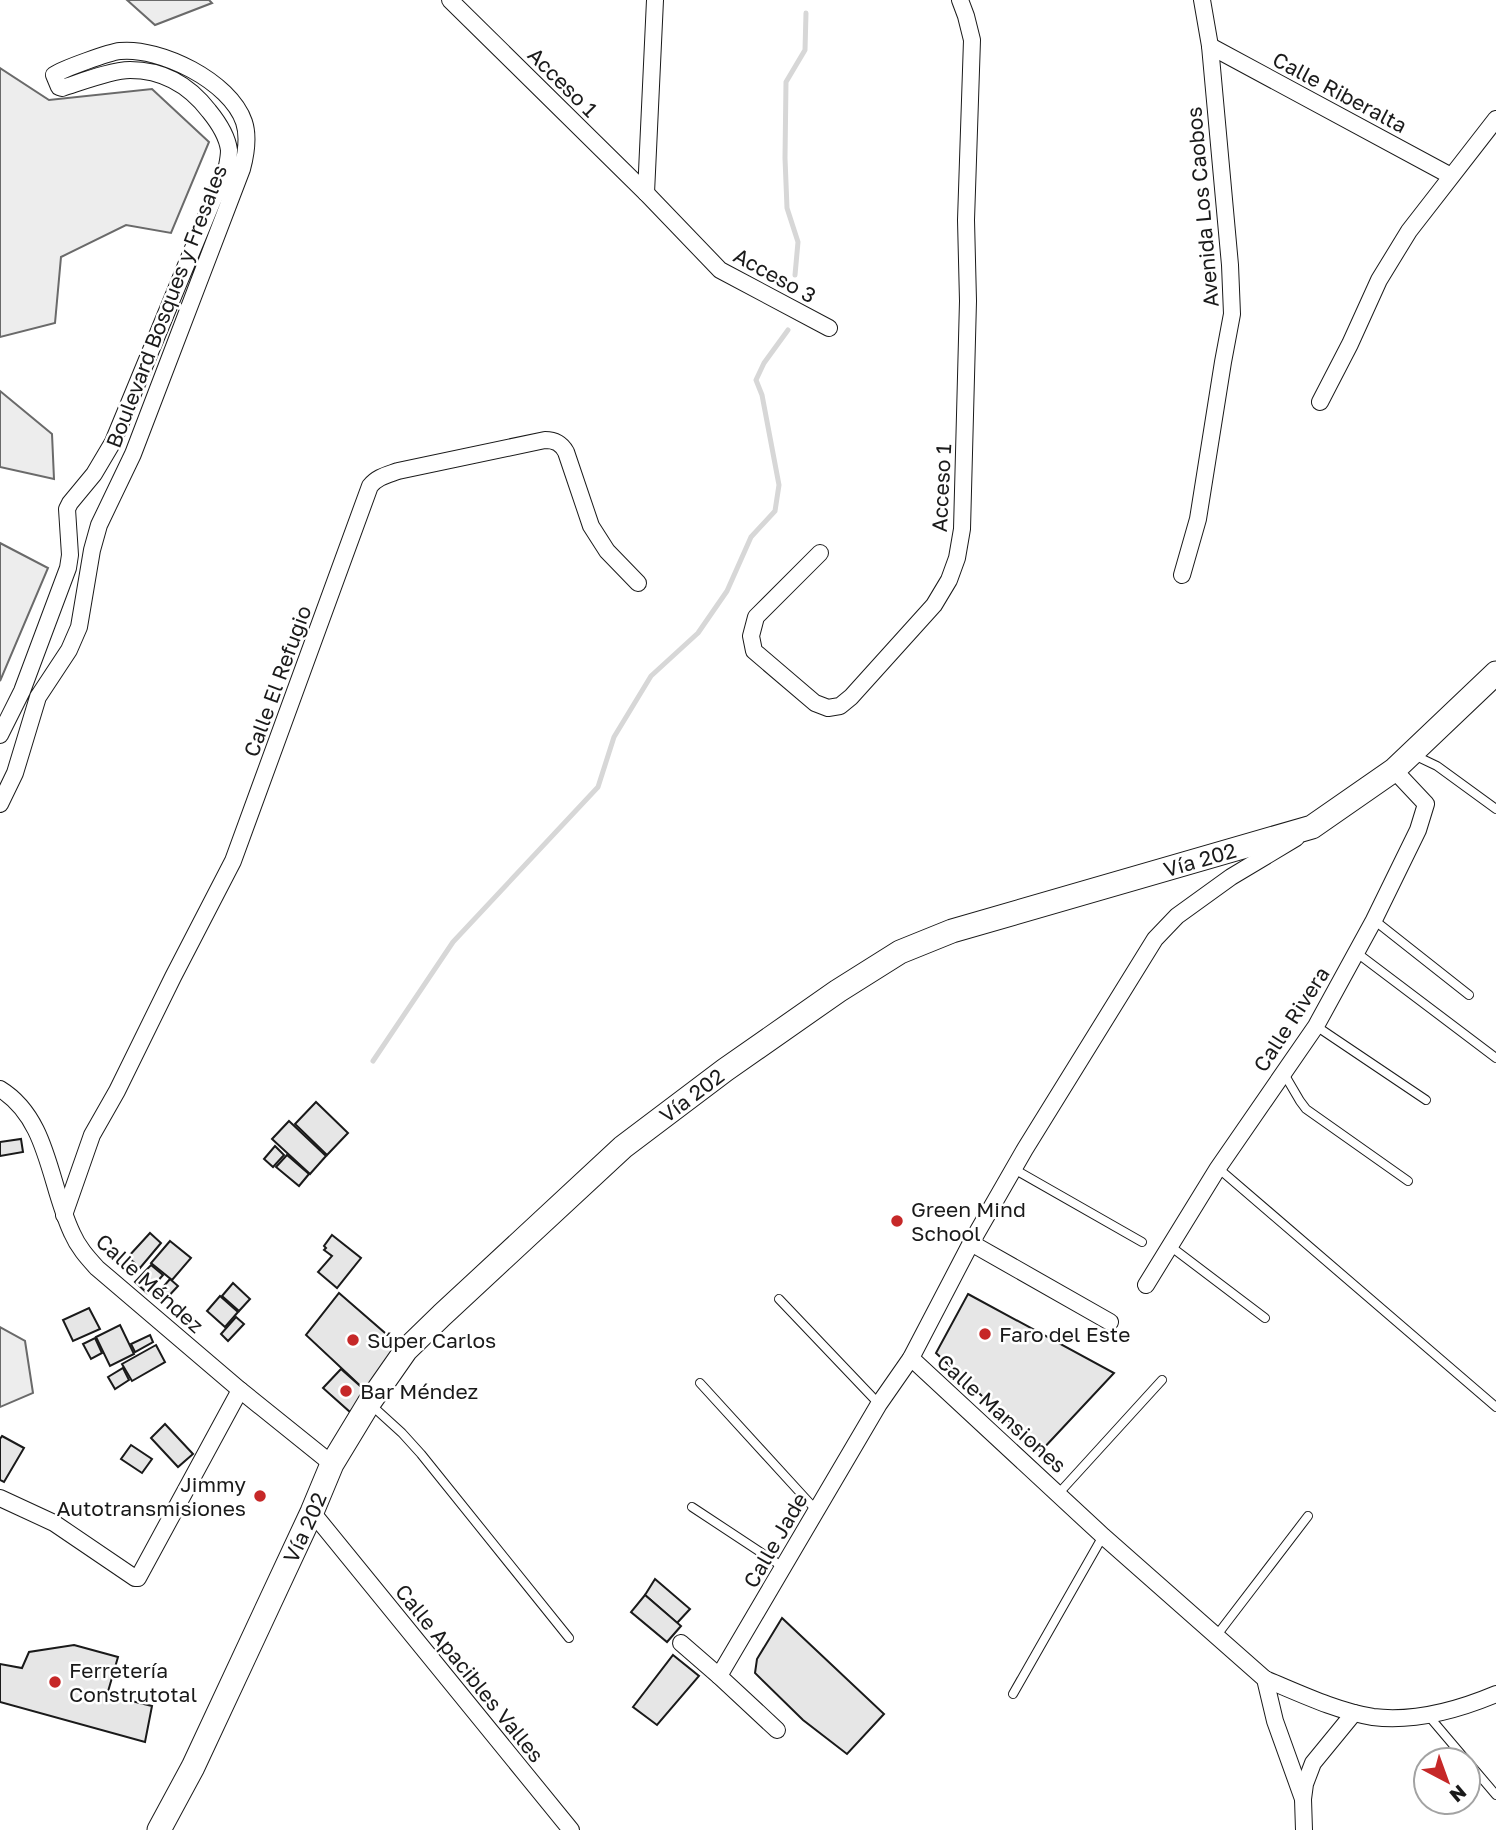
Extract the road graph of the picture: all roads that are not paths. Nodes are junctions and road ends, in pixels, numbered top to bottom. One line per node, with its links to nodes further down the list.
1 (450, 0): 8 (street, Acceso 1)
2 (655, 0): 8 (street)
3 (960, 0): 11 (street, Acceso 1)
4 (1202, 0): 5 (street, Avenida Los Caobos)
5 (1209, 46): 7 (street, Calle Riberalta); 12 (street, Avenida Los Caobos)
6 (1496, 120): 7 (street)
7 (1451, 176): 10 (street)
8 (646, 193): 9 (street, Acceso 3)
9 (829, 328)
10 (1320, 402)
11 (820, 553)
12 (1182, 575)
13 (638, 583): 32 (street, Calle El Refugio)
14 (1496, 673): 16 (main road, Vía 202)
15 (0, 735): 18 (street, Boulevard Bosques y Fresales)
16 (1411, 754): 17 (main road, Vía 202); 19 (lane)
17 (1394, 770): 20 (main road, Vía 202); 21 (street, Calle Rivera)
18 (0, 804)
19 (1496, 809)
20 (1312, 827): 30 (street, Calle Mansiones); 44 (main road, Vía 202)
21 (1374, 920): 22 (street, Calle Rivera); 23 (lane)
22 (1357, 953): 24 (street, Calle Rivera); 25 (lane)
23 (1469, 995)
24 (1316, 1026): 26 (street, Calle Rivera); 28 (lane)
25 (1496, 1058)
26 (1283, 1072): 29 (street, Calle Rivera); 31 (lane)
27 (0, 1088): 32 (street, Calle Méndez)
28 (1426, 1100)
29 (1218, 1168): 35 (street, Calle Rivera); 46 (lane)
30 (1014, 1169): 33 (lane); 34 (street, Calle Mansiones)
31 (1408, 1181)
32 (64, 1214): 43 (street, Calle Méndez)
33 (1142, 1242)
34 (971, 1243): 39 (street); 40 (street, Calle Mansiones)
35 (1170, 1246): 36 (street, Calle Rivera); 38 (lane)
36 (1146, 1285)
37 (779, 1299): 45 (lane)
38 (1265, 1318)
39 (1110, 1322)
40 (911, 1358): 45 (street, Calle Jade); 48 (street, Calle Mansiones)
41 (1162, 1380): 48 (lane)
42 (700, 1383): 51 (lane)
43 (240, 1390): 47 (street, Calle Méndez); 49 (street)
44 (369, 1403): 47 (main road, Vía 202); 57 (lane)
45 (879, 1404): 51 (street, Calle Jade)
46 (1496, 1407)
47 (332, 1464): 52 (main road, Vía 202)
48 (1059, 1493): 54 (street, Calle Mansiones)
49 (0, 1498)
50 (692, 1507): 55 (lane)
51 (816, 1510): 55 (street, Calle Jade)
52 (312, 1512): 70 (main road, Vía 202); 71 (street, Calle Apacibles Valles)
53 (1308, 1516): 56 (lane)
54 (1103, 1536): 56 (street, Calle Mansiones); 61 (lane)
55 (783, 1567): 59 (street, Calle Jade)
56 (1217, 1635): 60 (street, Calle Mansiones)
57 (569, 1639)
58 (681, 1643): 59 (street)
59 (719, 1676): 65 (street)
60 (1265, 1679): 63 (street); 69 (street)
61 (1013, 1694)
62 (1496, 1694): 64 (street)
63 (1354, 1713): 64 (street); 69 (street)
64 (1427, 1714): 66 (lane)
65 (777, 1730)
66 (1454, 1746)
67 (1482, 1779): 68 (lane)
68 (1496, 1795)
69 (1303, 1799): 72 (street)
70 (159, 1830)
71 (571, 1830)
72 (1304, 1830)

